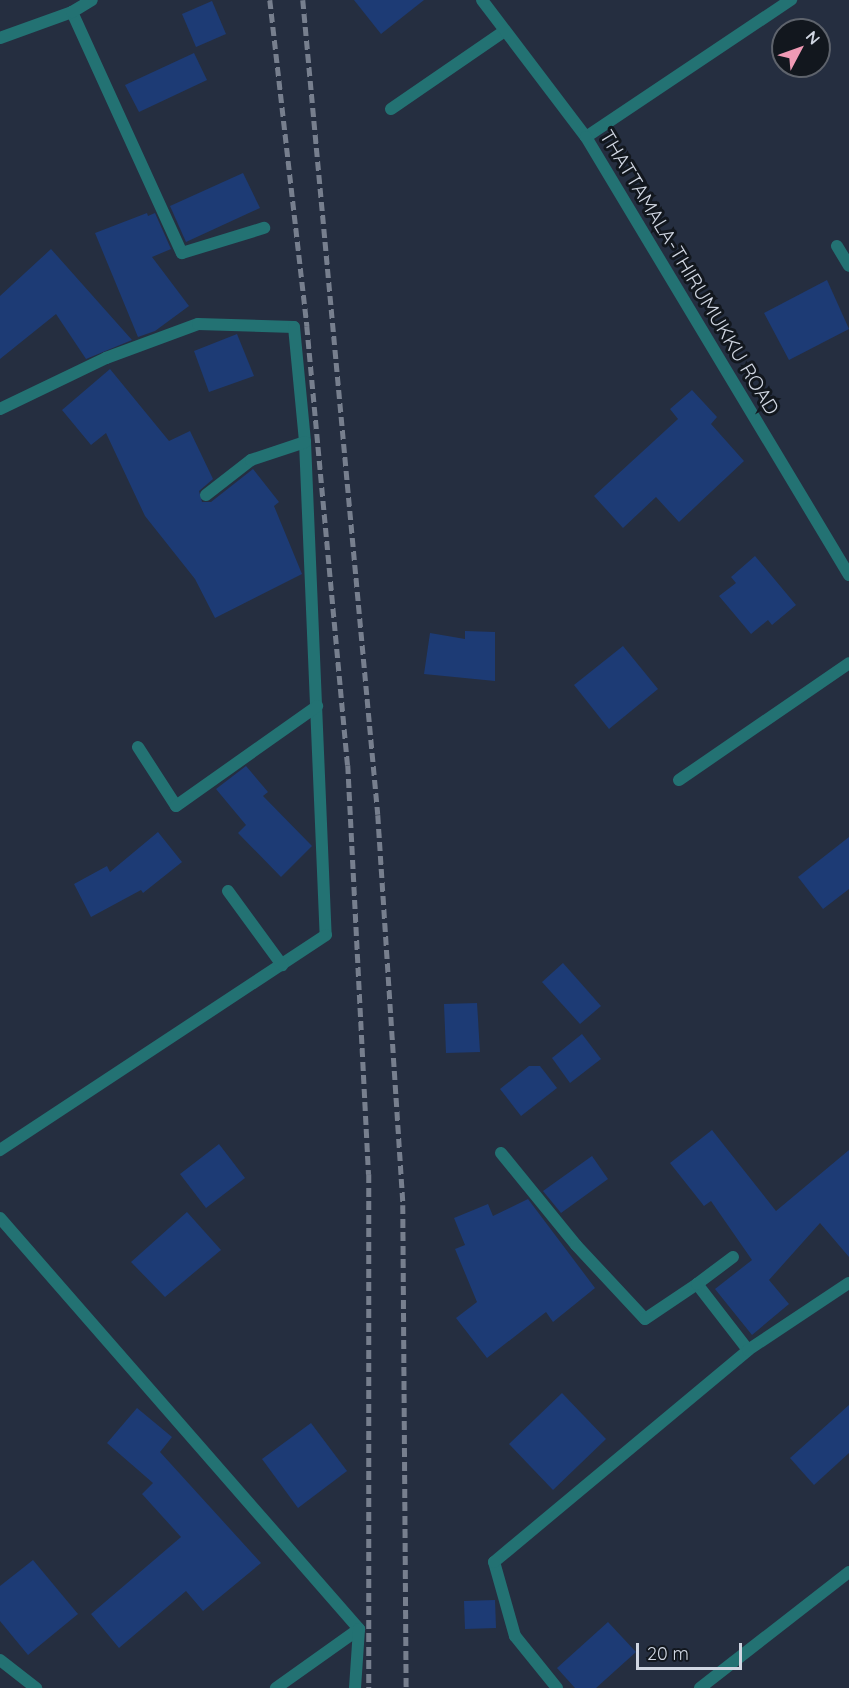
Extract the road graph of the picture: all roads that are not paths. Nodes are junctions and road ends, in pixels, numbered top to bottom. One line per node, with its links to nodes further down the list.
1 (92, 0): 4 (street)
2 (482, 0): 5 (street, THATTAMALA-THIRUMUKKU ROAD)
3 (791, 0): 8 (street)
4 (72, 12): 6 (street); 9 (street)
5 (503, 32): 7 (street); 8 (street, THATTAMALA-THIRUMUKKU ROAD)
6 (0, 38)
7 (391, 109)
8 (586, 137): 15 (street, THATTAMALA-THIRUMUKKU ROAD)
9 (264, 228)
10 (837, 246): 11 (street)
11 (849, 266)
12 (0, 409): 13 (street)
13 (305, 442): 14 (street); 17 (street)
14 (206, 495)
15 (849, 575)
16 (849, 663): 19 (street)
17 (317, 706): 18 (street); 21 (street)
18 (138, 747)
19 (679, 780)
20 (228, 891): 21 (street)
21 (282, 965): 22 (street)
22 (0, 1150)
23 (501, 1153): 27 (street)
24 (0, 1218): 30 (street)
25 (733, 1257): 27 (street)
26 (849, 1283): 28 (street)
27 (697, 1284): 28 (street)
28 (748, 1350): 35 (street)
29 (849, 1572): 36 (street)
30 (359, 1629): 33 (street); 34 (street)
31 (0, 1660): 32 (street)
32 (36, 1688)
33 (276, 1688)
34 (355, 1688)
35 (557, 1688)
36 (700, 1688)

